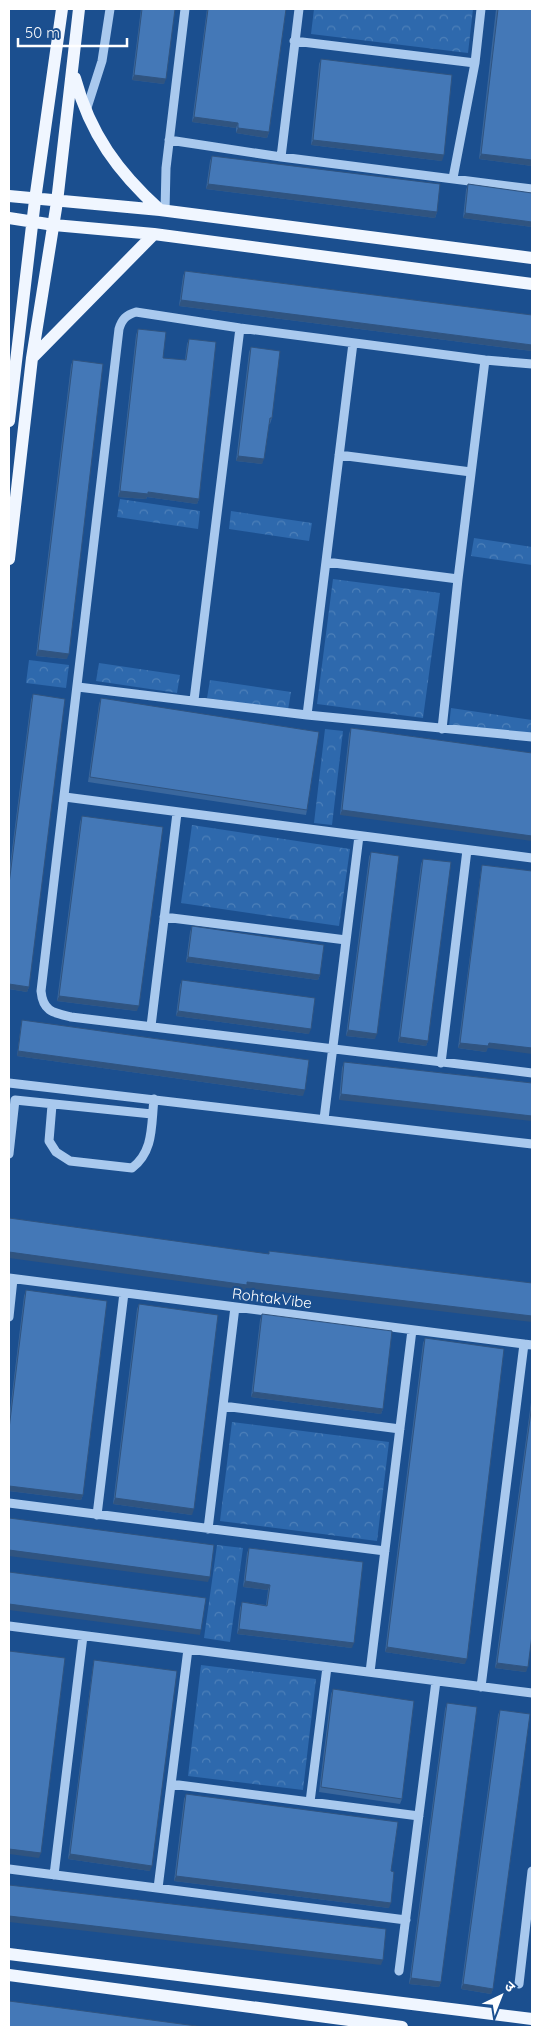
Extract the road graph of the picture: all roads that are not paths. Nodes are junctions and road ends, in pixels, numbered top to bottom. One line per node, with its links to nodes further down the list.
1 (62, 9): 16 (main road)
2 (79, 9): 9 (main road)
3 (110, 9): 10 (street)
4 (185, 9): 11 (street)
5 (299, 9): 7 (street)
6 (481, 9): 8 (street)
7 (294, 42): 8 (street); 12 (street)
8 (475, 63): 13 (street)
9 (73, 70): 10 (main road); 17 (main road)
10 (86, 112): 18 (main road)
11 (169, 140): 12 (street); 18 (street)
12 (281, 157): 13 (street)
13 (453, 178): 14 (street)
14 (532, 189)
15 (9, 196): 16 (main road)
16 (34, 200): 17 (main road); 20 (main road)
17 (57, 202): 18 (main road); 21 (main road)
18 (163, 211): 23 (main road)
19 (9, 218): 20 (main road)
20 (33, 221): 21 (main road); 28 (main road)
21 (54, 225): 22 (main road); 29 (main road)
22 (154, 234): 24 (main road); 29 (main road)
23 (532, 258)
24 (532, 284)
25 (240, 328): 27 (street); 38 (street); 39 (street)
26 (9, 340): 28 (main road)
27 (353, 343): 30 (street); 33 (street)
28 (16, 352): 32 (main road)
29 (32, 358): 35 (main road)
30 (484, 360): 31 (street); 34 (street)
31 (532, 364)
32 (9, 422)
33 (339, 455): 34 (street); 36 (street)
34 (471, 472): 37 (street)
35 (9, 559)
36 (326, 562): 37 (street); 40 (street)
37 (458, 579): 41 (street)
38 (78, 687): 39 (street); 43 (street)
39 (194, 700): 40 (street)
40 (307, 715): 41 (street)
41 (442, 729): 42 (street)
42 (532, 737)
43 (64, 797): 44 (street); 50 (street)
44 (177, 813): 45 (street); 48 (street)
45 (359, 836): 46 (street); 49 (street)
46 (468, 850): 47 (street); 52 (street)
47 (532, 858)
48 (164, 917): 49 (street); 50 (street)
49 (346, 940): 51 (street)
50 (151, 1026): 51 (street)
51 (332, 1049): 52 (street); 58 (street)
52 (441, 1063): 53 (street)
53 (532, 1073)
54 (9, 1083): 55 (street)
55 (154, 1100): 57 (street); 58 (street)
56 (52, 1105): 57 (street); 57 (street); 60 (street)
57 (152, 1114)
58 (324, 1120): 59 (street)
59 (532, 1144)
60 (9, 1154)
61 (11, 1279): 62 (street, RohtakVibe); 64 (street)
62 (124, 1293): 63 (street, RohtakVibe); 70 (street)
63 (235, 1307): 65 (street, RohtakVibe); 67 (street)
64 (9, 1317)
65 (412, 1330): 66 (street, RohtakVibe); 68 (street)
66 (528, 1345): 79 (street)
67 (223, 1406): 68 (street); 71 (street)
68 (400, 1428): 72 (street)
69 (9, 1503): 70 (street)
70 (97, 1514): 71 (street)
71 (208, 1529): 72 (street)
72 (385, 1552): 77 (street)
73 (9, 1626): 74 (street)
74 (83, 1636): 75 (street); 86 (street)
75 (188, 1649): 76 (street); 81 (street)
76 (327, 1667): 77 (street); 82 (street)
77 (370, 1672): 78 (street)
78 (436, 1681): 79 (street); 83 (street)
79 (481, 1687): 80 (street)
80 (532, 1693)
81 (171, 1784): 82 (street); 87 (street)
82 (310, 1802): 83 (street)
83 (419, 1816): 88 (street)
84 (9, 1869): 86 (street)
85 (532, 1871): 89 (street)
86 (54, 1875): 87 (street)
87 (158, 1888): 88 (street)
88 (406, 1920): 91 (street)
89 (528, 1932): 93 (street)
90 (9, 1954): 94 (main road)
91 (399, 1971)
92 (9, 1975): 95 (main road)
93 (519, 1984)
94 (532, 2019)
95 (402, 2027)

